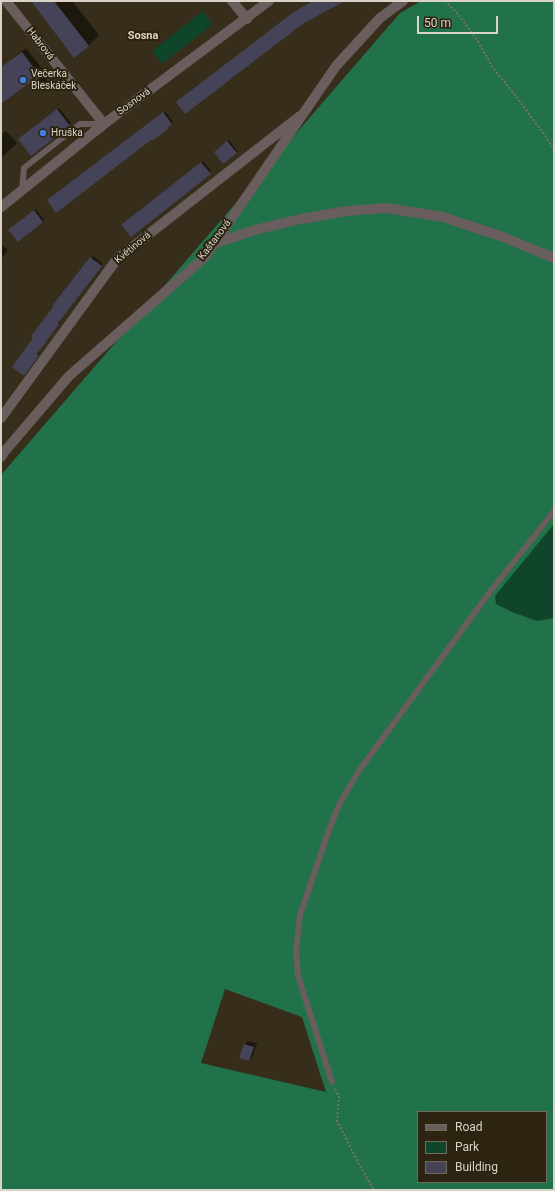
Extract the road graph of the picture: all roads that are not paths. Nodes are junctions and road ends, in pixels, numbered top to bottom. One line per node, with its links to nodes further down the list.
1 (6, 1): 7 (street, Habrová)
2 (232, 1): 5 (street)
3 (269, 1): 5 (street, Sosnová)
4 (403, 1): 6 (street, Kaštanová)
5 (247, 19): 7 (street, Sosnová)
6 (303, 114): 10 (street, Kaštanová); 12 (street, Květinová)
7 (104, 124): 8 (street, Sosnová); 8 (lane)
8 (22, 190): 9 (street, Sosnová)
9 (1, 207)
10 (213, 244): 11 (street); 13 (street, Kaštanová)
11 (554, 258)
12 (1, 418)
13 (1, 457)
14 (554, 511): 15 (lane)
15 (332, 1082)

